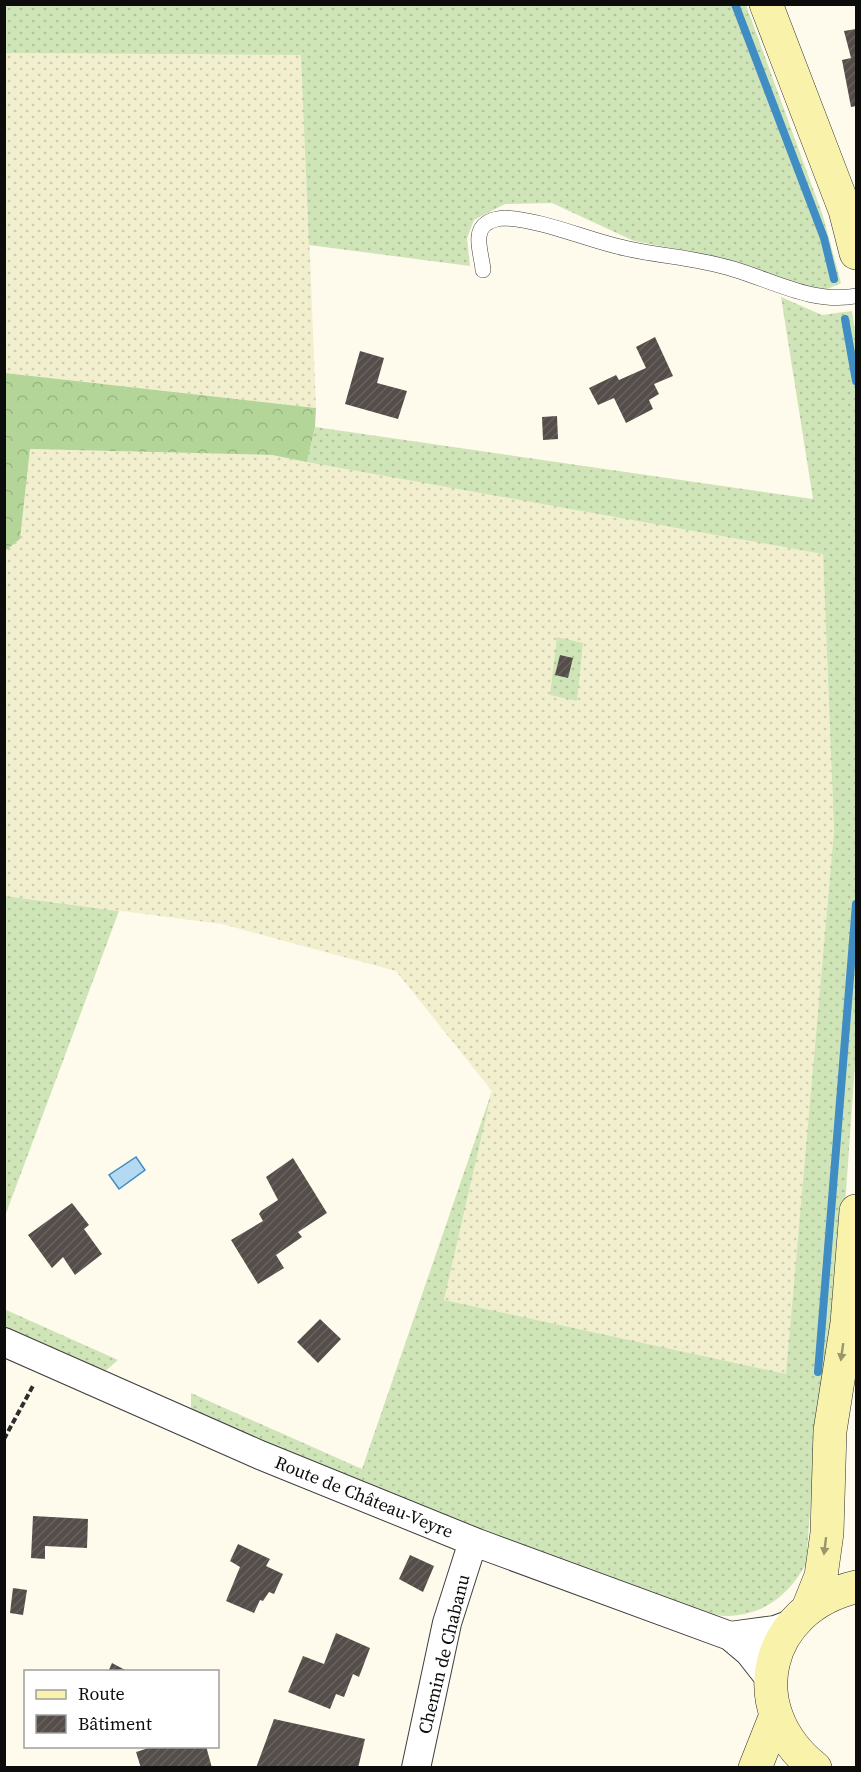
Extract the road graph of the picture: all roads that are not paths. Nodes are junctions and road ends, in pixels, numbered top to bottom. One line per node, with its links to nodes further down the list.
1 (766, 4): 2 (street)
2 (856, 253)
3 (483, 270): 4 (lane)
4 (856, 296)
5 (856, 1211): 9 (street, one-way to 9)
6 (4, 1342): 7 (street, Route de Château-Veyre)
7 (477, 1543): 10 (street, Route de Château-Veyre); 14 (street, Chemin de Chabanu)
8 (856, 1587): 9 (street)
9 (800, 1615): 10 (street, Route de Château-Veyre); 11 (street)
10 (730, 1636): 11 (street, Route de Château-Veyre)
11 (771, 1680): 12 (street)
12 (776, 1715): 13 (street); 15 (street)
13 (798, 1764)
14 (416, 1767)
15 (754, 1767)

